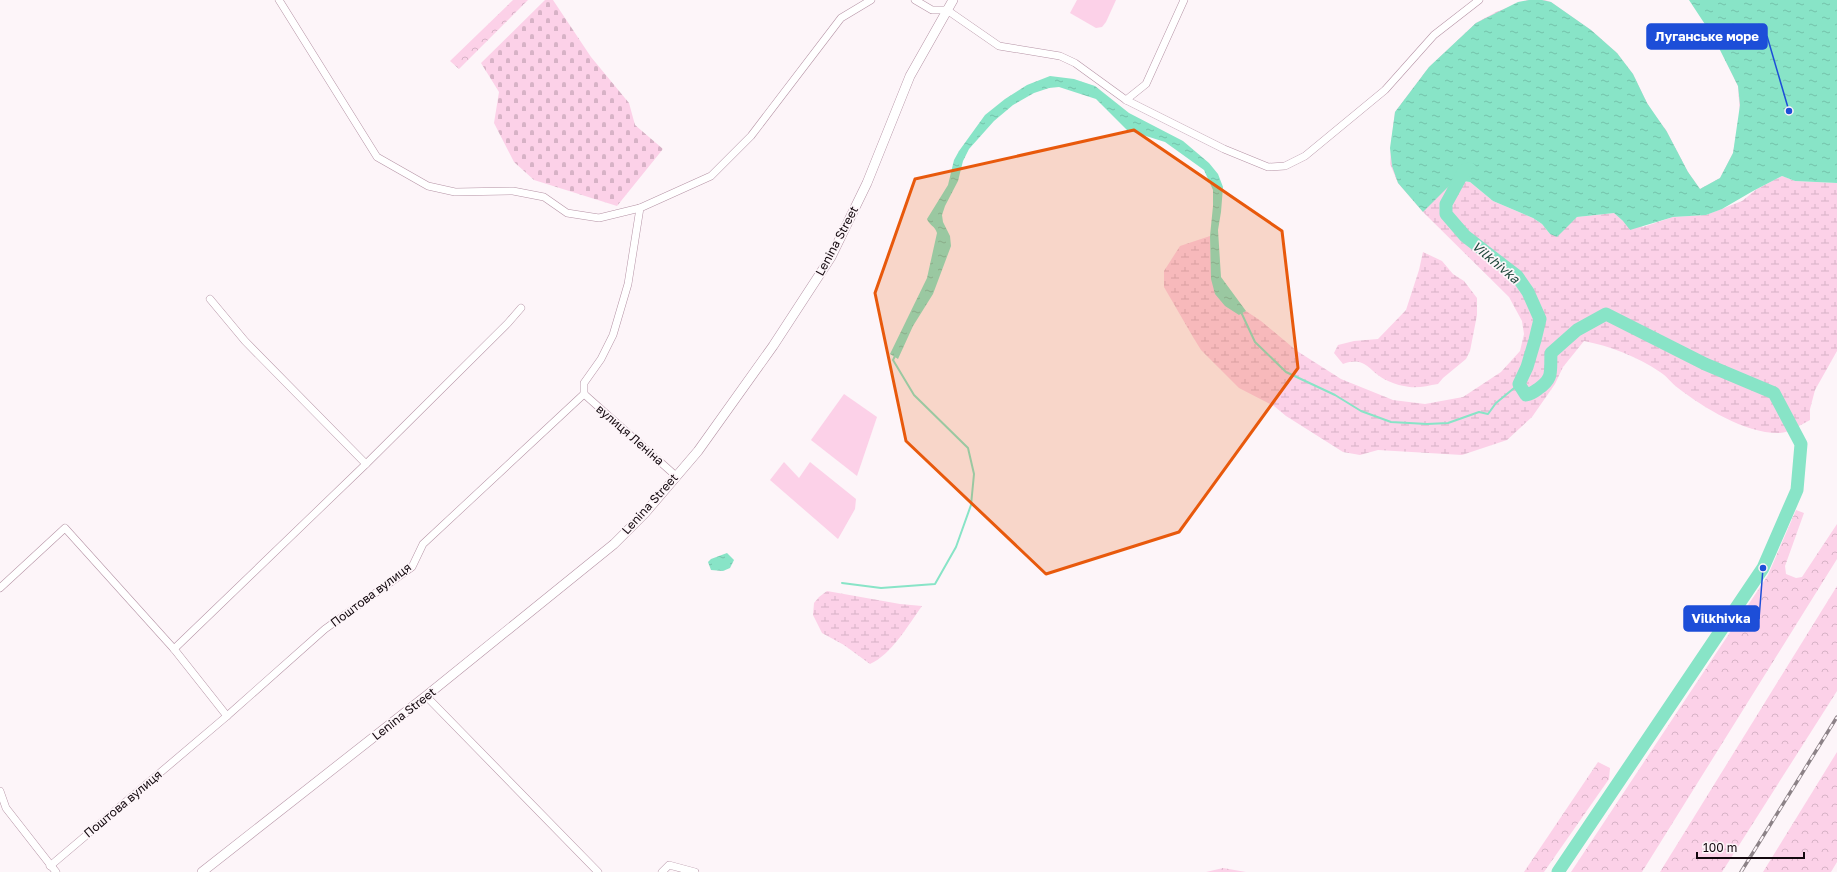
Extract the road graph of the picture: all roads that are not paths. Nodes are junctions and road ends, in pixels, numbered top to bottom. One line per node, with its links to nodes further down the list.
1 (279, 0): 9 (street)
2 (872, 0): 9 (street)
3 (915, 0): 7 (street)
4 (952, 0): 7 (street, Lenina Street)
5 (1184, 0): 8 (street)
6 (1479, 0): 8 (street)
7 (947, 10): 8 (street); 14 (street, Lenina Street)
8 (1126, 100)
9 (640, 208): 12 (street)
10 (210, 299): 13 (street)
11 (521, 308): 13 (street)
12 (584, 394): 14 (street, вулиця Леніна); 18 (street, Поштова вулиця)
13 (366, 464): 16 (street)
14 (676, 476): 17 (street, Lenina Street)
15 (0, 588): 16 (street)
16 (174, 649): 18 (street)
17 (426, 696): 22 (street, Lenina Street); 23 (street)
18 (226, 716): 20 (street, Поштова вулиця)
19 (0, 791): 20 (street)
20 (50, 866): 21 (street)
21 (56, 872)
22 (202, 872)
23 (598, 872)
24 (662, 872): 25 (street)
25 (695, 872)

